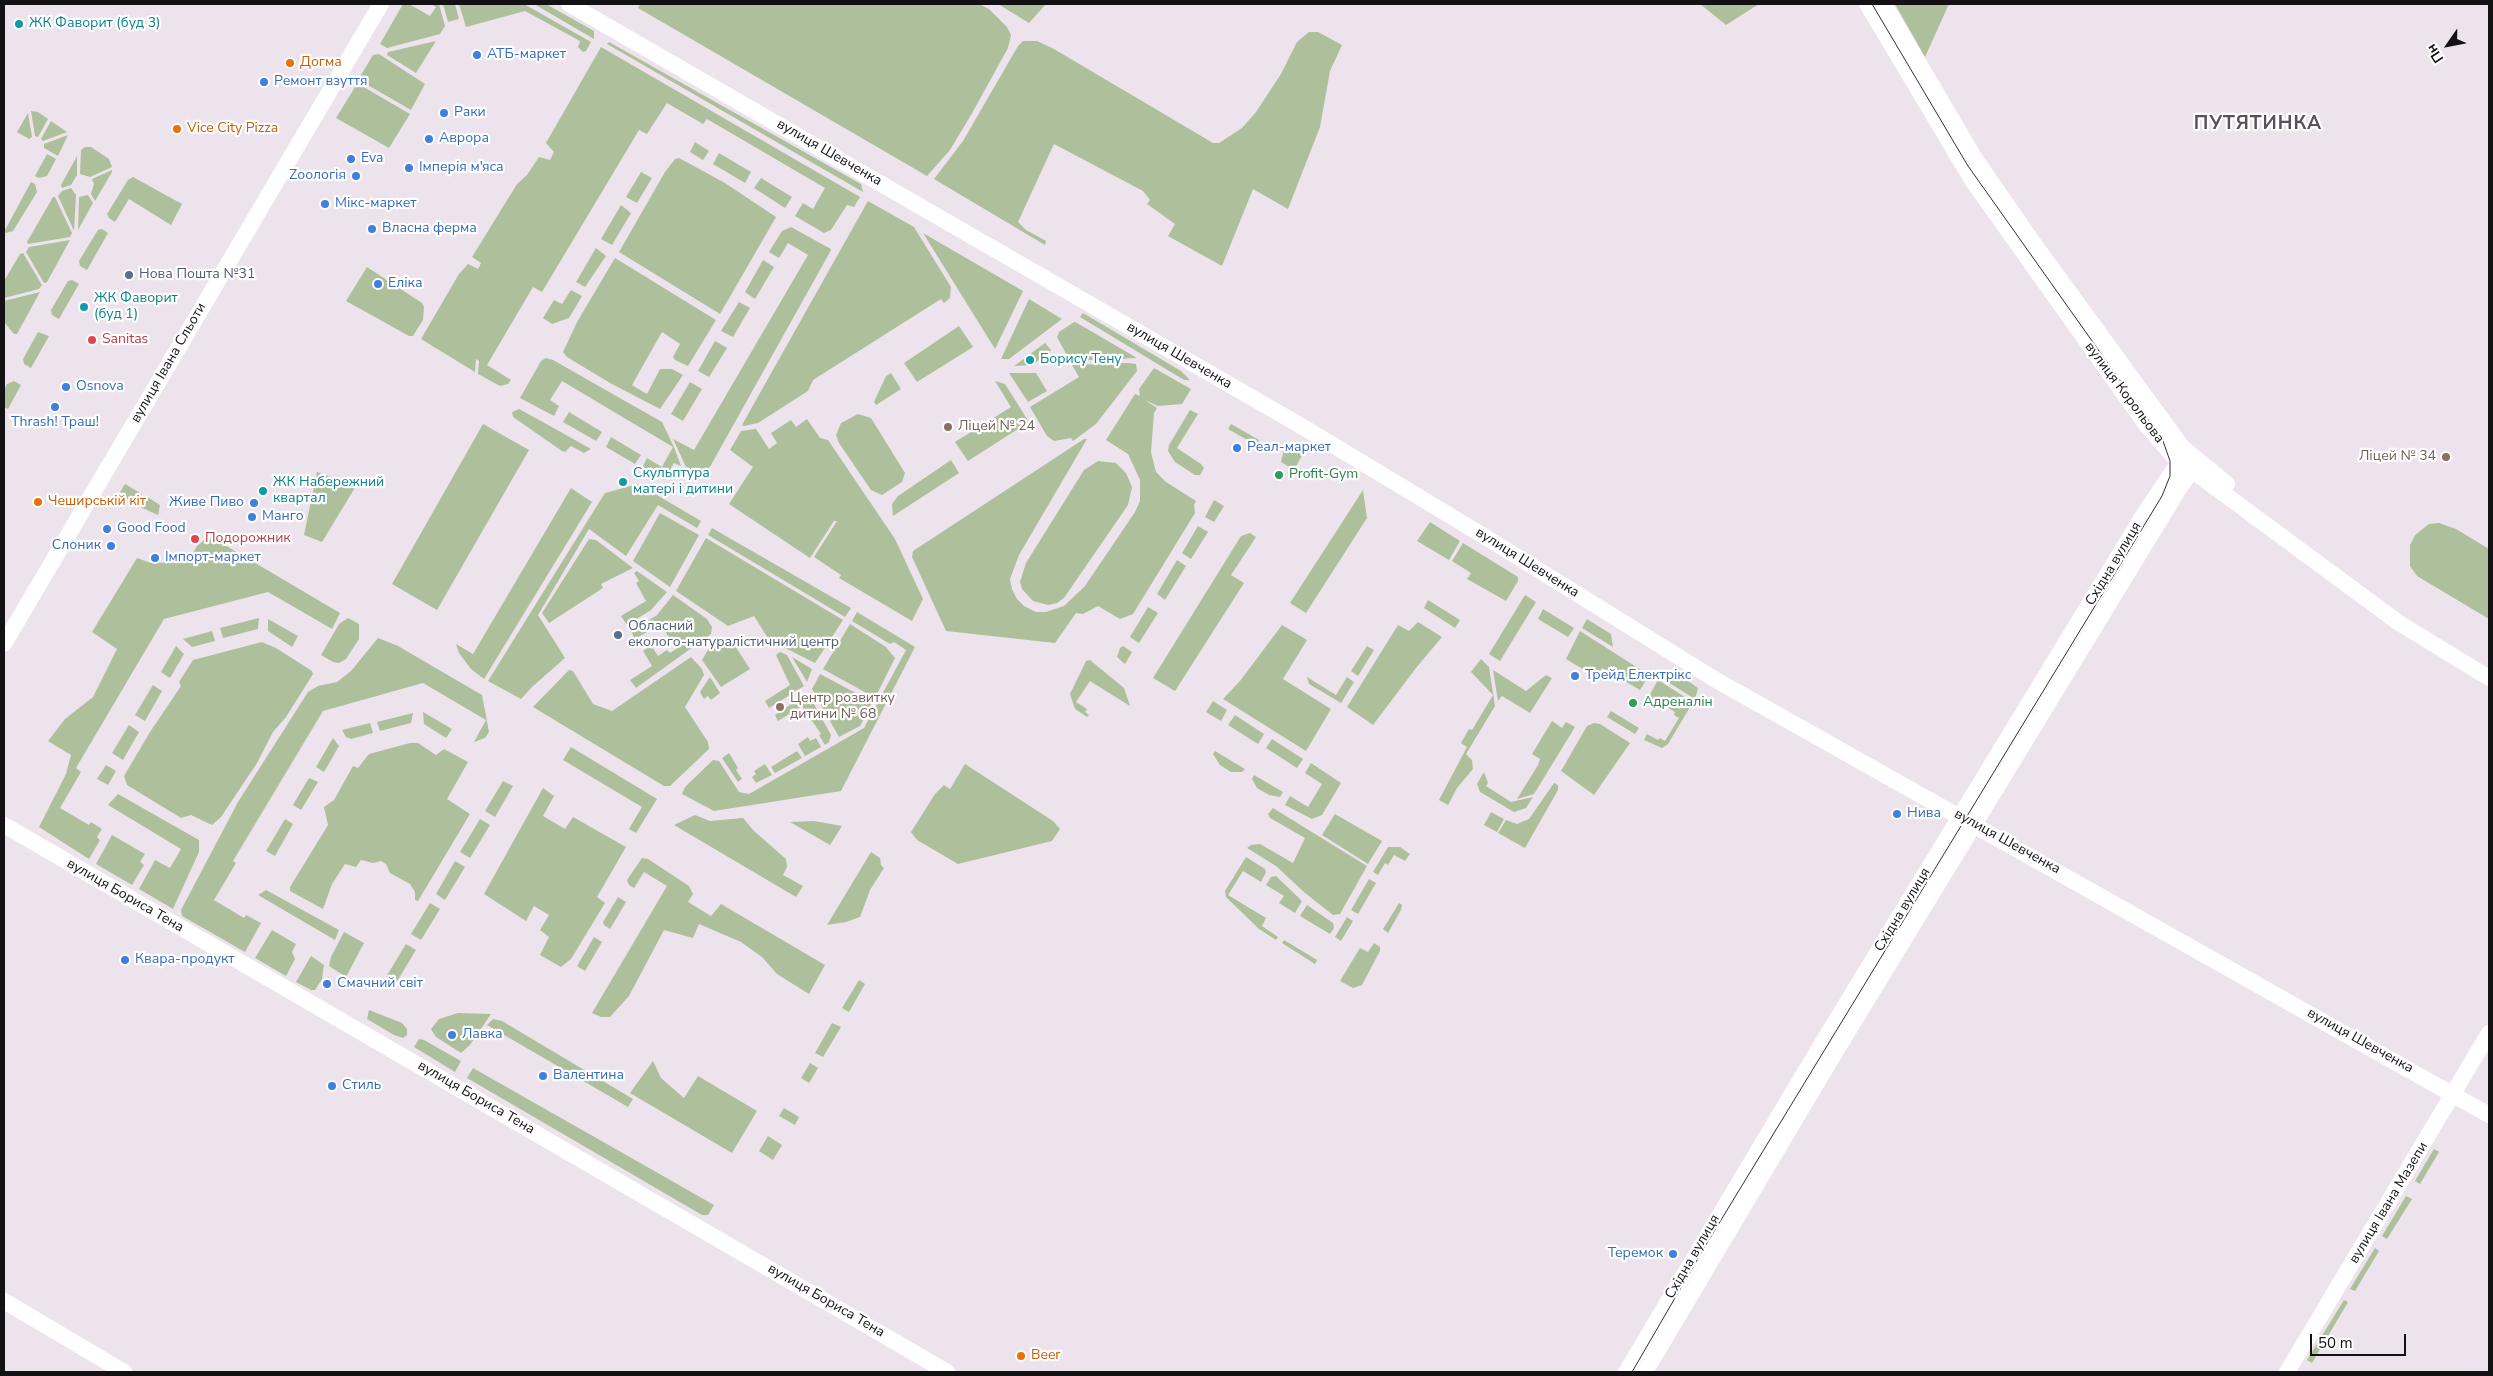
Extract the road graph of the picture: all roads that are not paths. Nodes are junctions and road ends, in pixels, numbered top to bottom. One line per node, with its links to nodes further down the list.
1 (381, 4): 6 (street, вулиця Івана Сльоти)
2 (570, 4): 9 (street, вулиця Шевченка)
3 (1867, 4): 5 (street, вулиця Корольова)
4 (1884, 4): 5 (street, вулиця Корольова)
5 (2189, 461): 7 (street, вулиця Корольова); 8 (street, вулиця Корольова); 9 (street, Східна вулиця)
6 (4, 644)
7 (2489, 666)
8 (2489, 678)
9 (1968, 820): 12 (street, вулиця Шевченка); 17 (street, Східна вулиця); 18 (street, Східна вулиця)
10 (4, 825): 16 (street, вулиця Бориса Тена)
11 (2489, 1033): 12 (street, вулиця Івана Мазепи)
12 (2454, 1094): 13 (street, вулиця Шевченка); 19 (street, вулиця Івана Мазепи)
13 (2489, 1115)
14 (4, 1301): 15 (street)
15 (124, 1372)
16 (947, 1372)
17 (1626, 1372)
18 (1645, 1372)
19 (2287, 1372)

